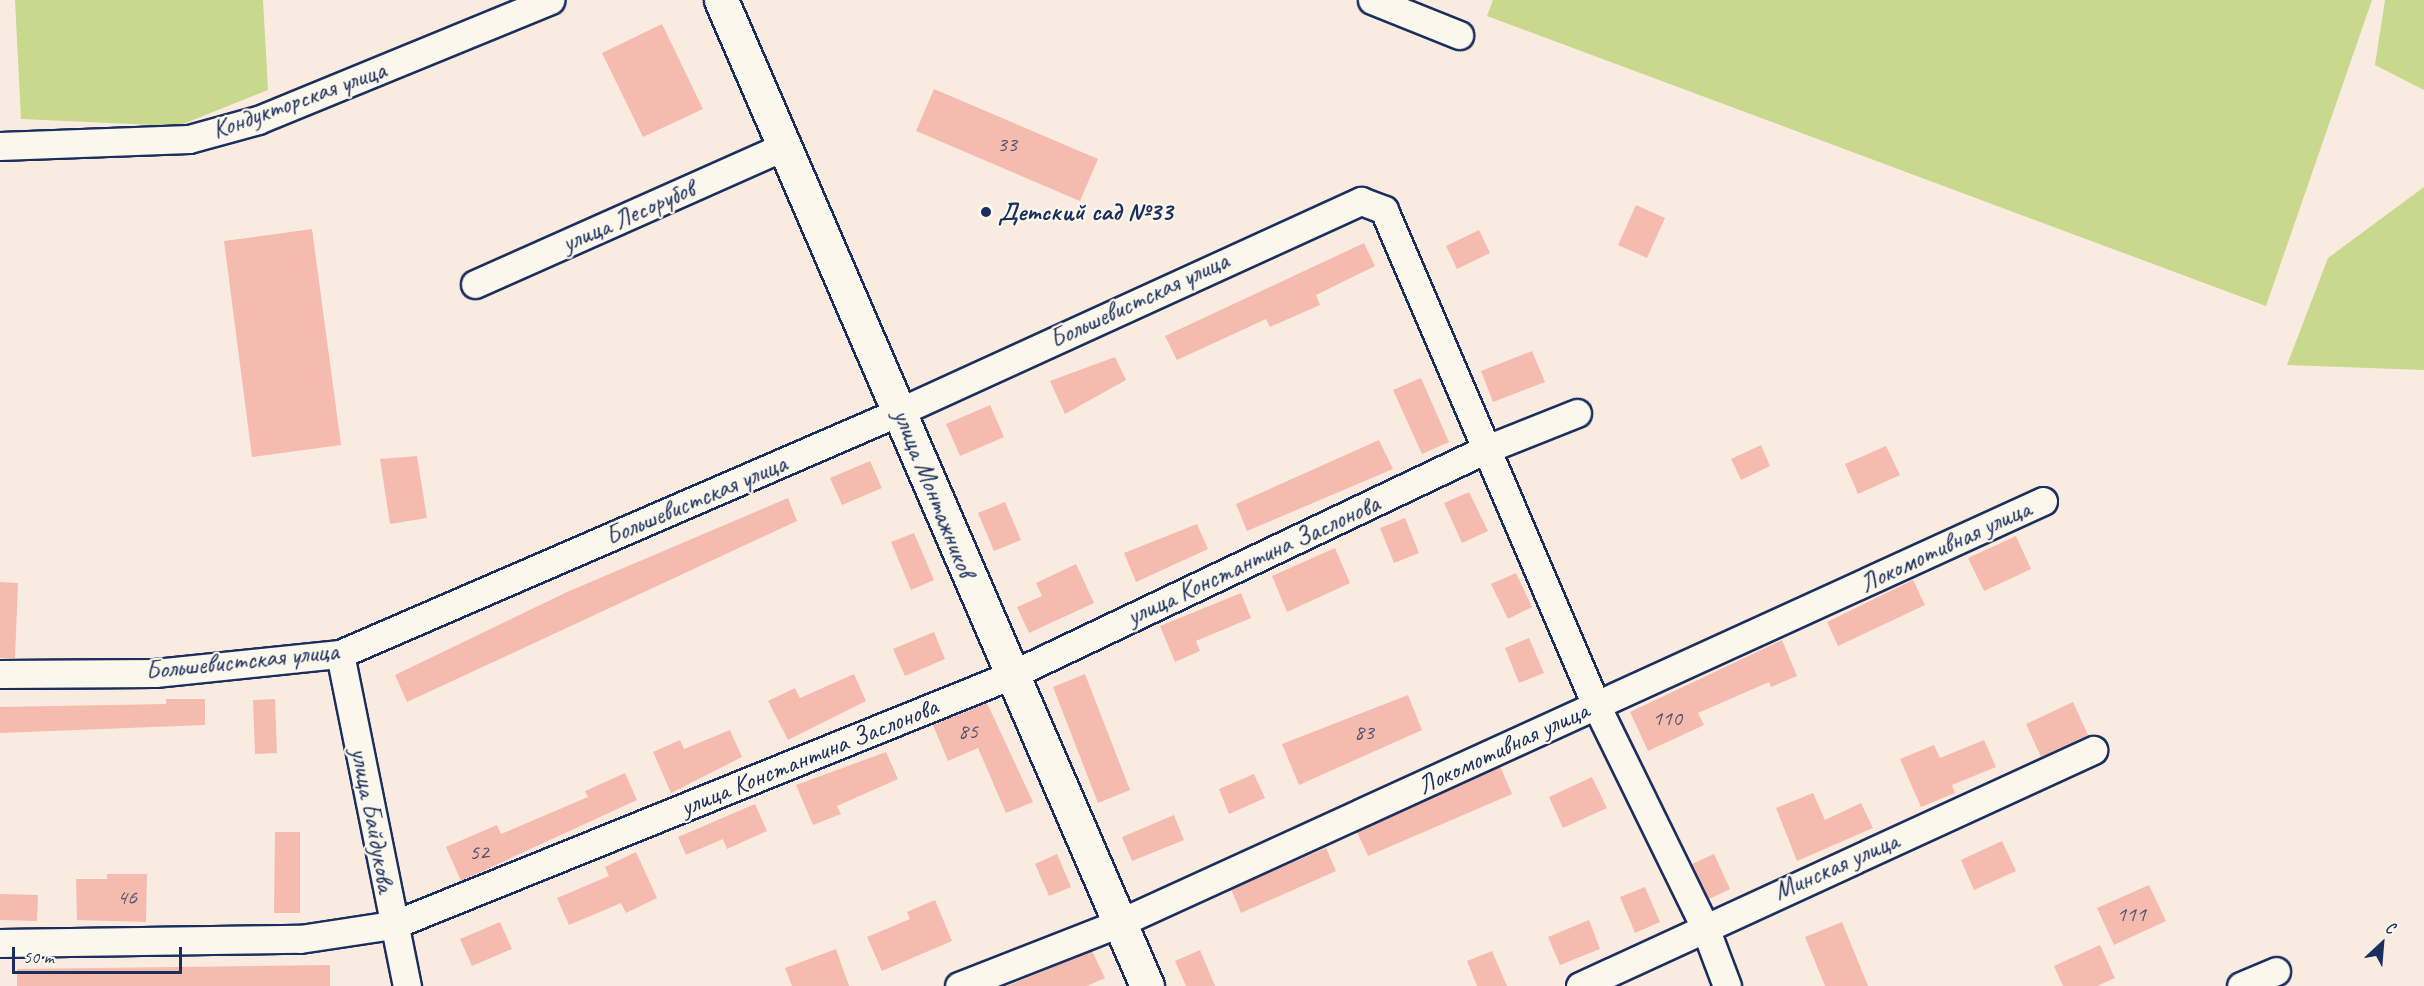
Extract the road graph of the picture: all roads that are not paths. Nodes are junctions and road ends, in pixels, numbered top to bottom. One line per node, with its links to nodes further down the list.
1 (550, 0): 5 (street, Кондукторская улица)
2 (721, 0): 6 (street, улица Монтажников)
3 (1372, 0): 4 (street)
4 (1460, 35)
5 (0, 146)
6 (782, 147): 7 (street, улица Лесорубов); 8 (street, улица Монтажников)
7 (475, 284)
8 (901, 411): 10 (street, Большевистская улица); 12 (street, Большевистская улица); 14 (street, улица Монтажников)
9 (1577, 413): 10 (street, улица Константина Заслонова)
10 (1484, 450): 14 (street, улица Константина Заслонова); 15 (street)
11 (2043, 501): 15 (street, Локомотивная улица)
12 (340, 654): 13 (street, Большевистская улица); 18 (street, улица Байдукова)
13 (0, 674)
14 (1009, 676): 17 (street, улица Монтажников); 18 (street, улица Константина Заслонова)
15 (1596, 705): 17 (street, Локомотивная улица); 19 (street)
16 (2093, 750): 19 (street, Минская улица)
17 (1118, 924): 23 (street, Локомотивная улица); 24 (street, улица Монтажников)
18 (393, 925): 20 (street, улица Константина Заслонова); 22 (street, улица Байдукова)
19 (1704, 925): 25 (street, Минская улица); 26 (street)
20 (0, 943)
21 (2276, 971): 27 (street)
22 (407, 986)
23 (959, 986)
24 (1147, 986)
25 (1580, 986)
26 (1727, 986)
27 (2241, 986)

